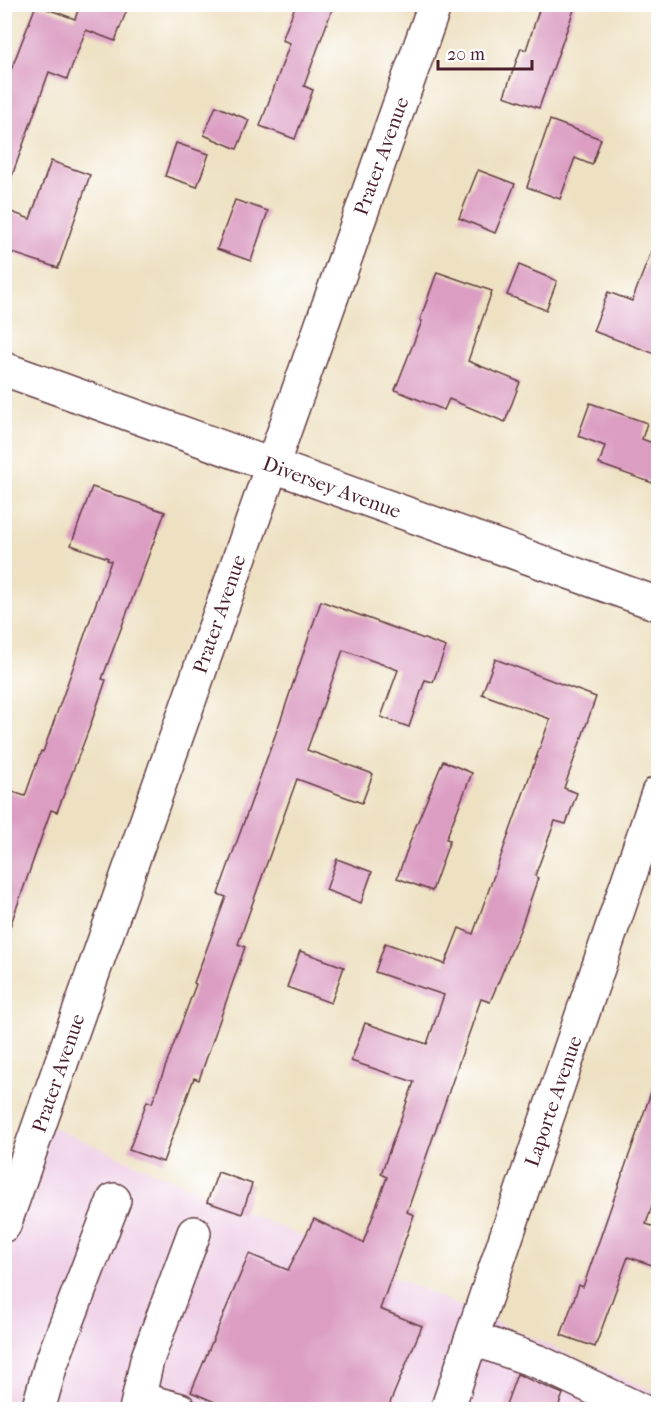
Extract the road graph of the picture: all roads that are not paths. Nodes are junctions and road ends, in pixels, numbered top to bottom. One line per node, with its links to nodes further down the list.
1 (435, 4): 3 (street, Prater Avenue)
2 (4, 369): 3 (street, Diversey Avenue)
3 (272, 465): 4 (street, Diversey Avenue); 7 (street, Prater Avenue)
4 (658, 604)
5 (658, 793): 9 (street, Laporte Avenue)
6 (114, 1200): 11 (street)
7 (4, 1225)
8 (194, 1233): 10 (street)
9 (471, 1338): 13 (street, Laporte Avenue); 14 (street)
10 (138, 1404): 12 (street)
11 (38, 1410)
12 (180, 1410)
13 (447, 1410)
14 (640, 1410)

